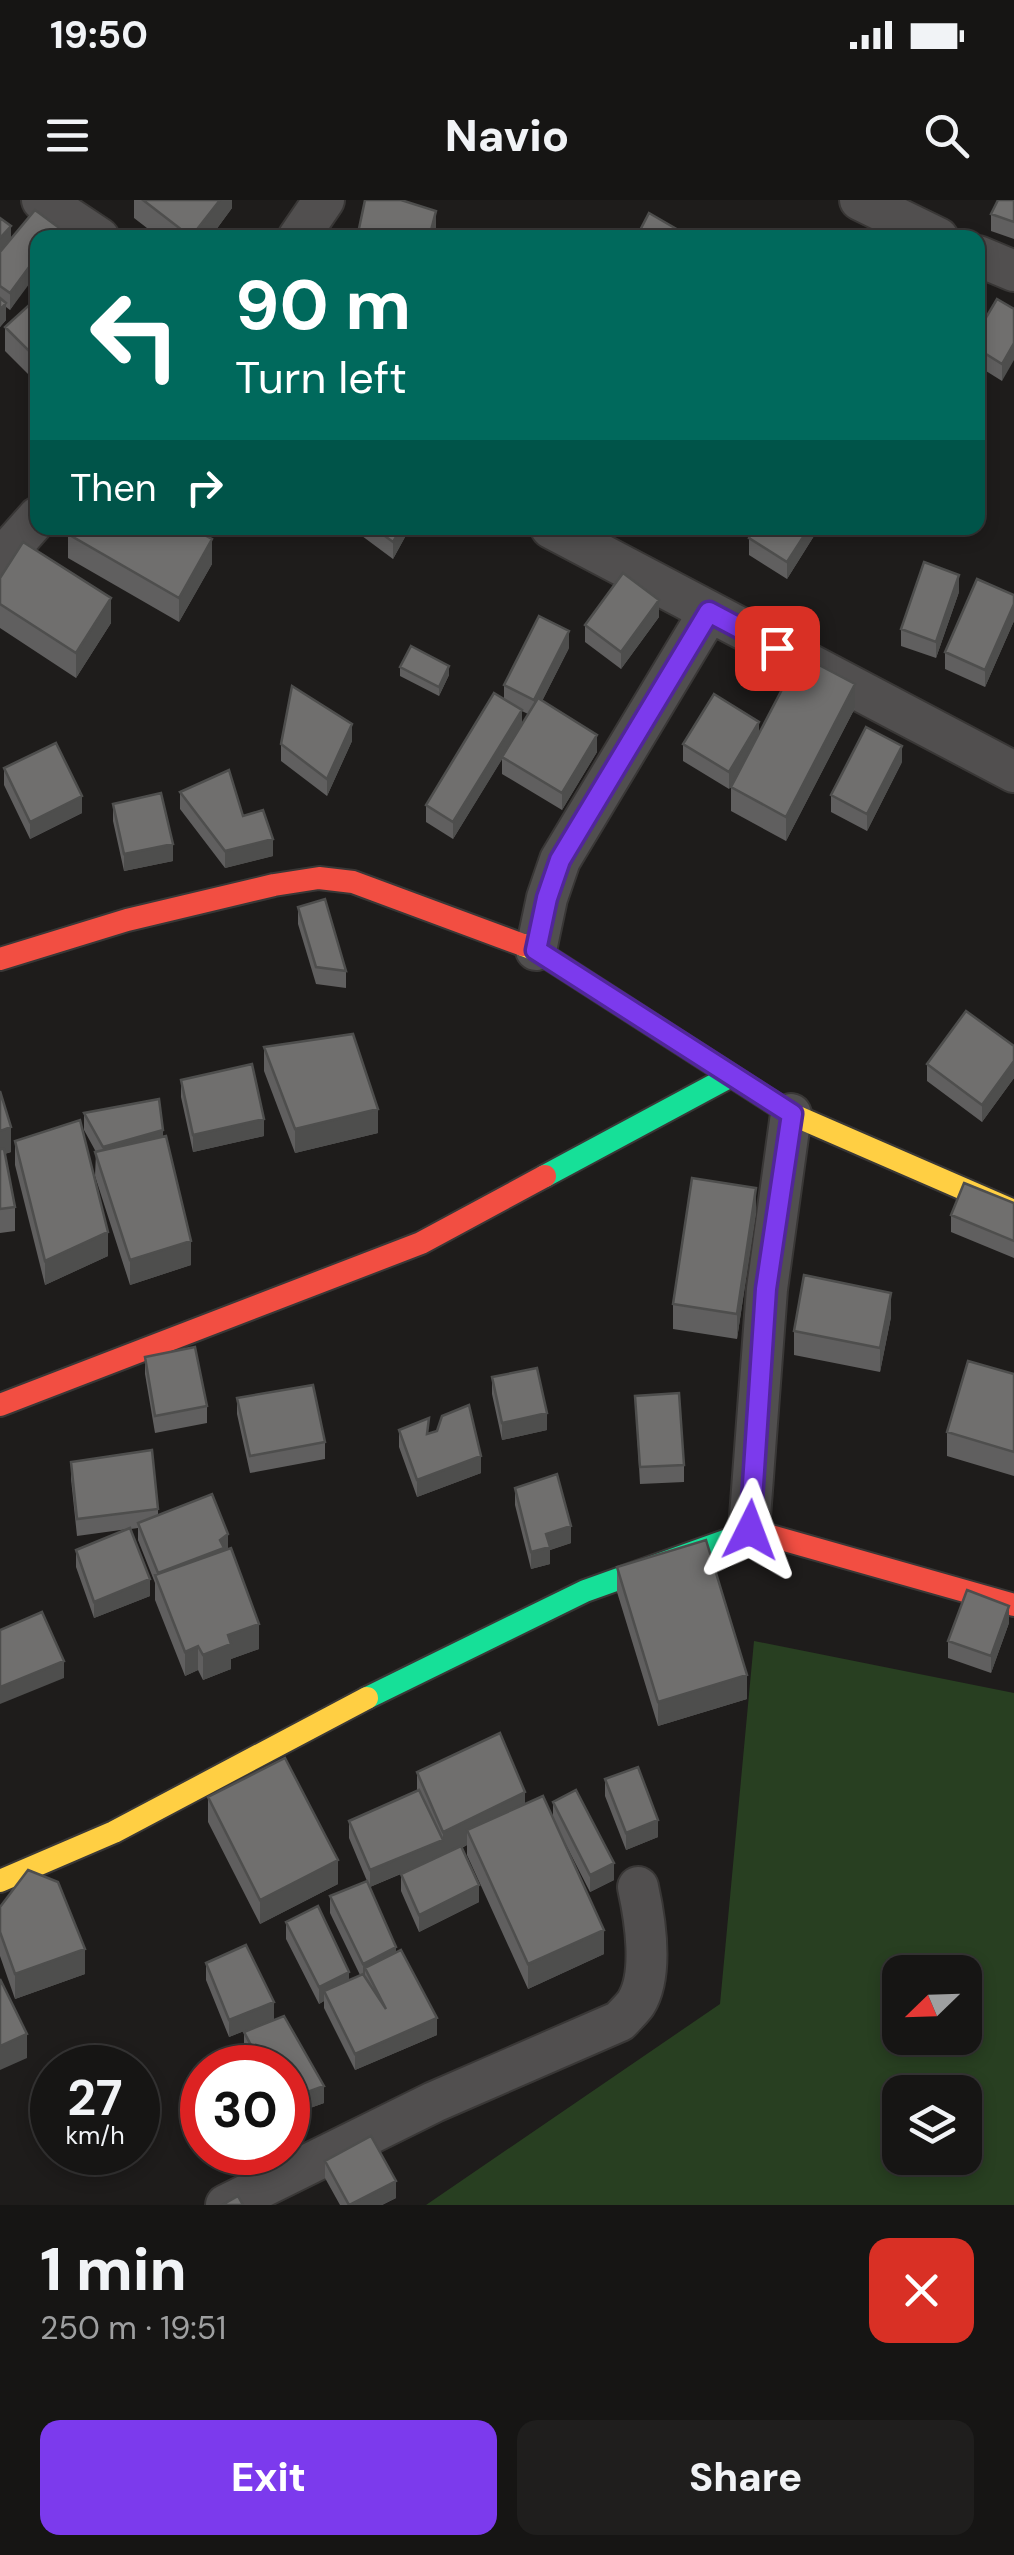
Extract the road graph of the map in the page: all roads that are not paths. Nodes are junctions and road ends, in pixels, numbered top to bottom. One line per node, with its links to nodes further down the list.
1 (42, 200): 4 (street)
2 (324, 200): 5 (street)
3 (860, 200): 6 (street)
4 (86, 230)
5 (303, 230)
6 (922, 230)
7 (985, 259): 8 (street)
8 (1014, 271)
9 (30, 526): 11 (street)
10 (564, 535): 12 (street)
11 (0, 560)
12 (709, 612): 13 (street); 14 (street)
13 (1014, 772)
14 (536, 950): 15 (street); 16 (street)
15 (0, 959)
16 (731, 1076): 17 (street); 19 (street)
17 (792, 1114): 18 (street); 20 (street)
18 (1014, 1211)
19 (0, 1405)
20 (750, 1530): 21 (street); 22 (street)
21 (1014, 1605)
22 (0, 1881)
23 (638, 1887): 24 (street)
24 (226, 2205)

